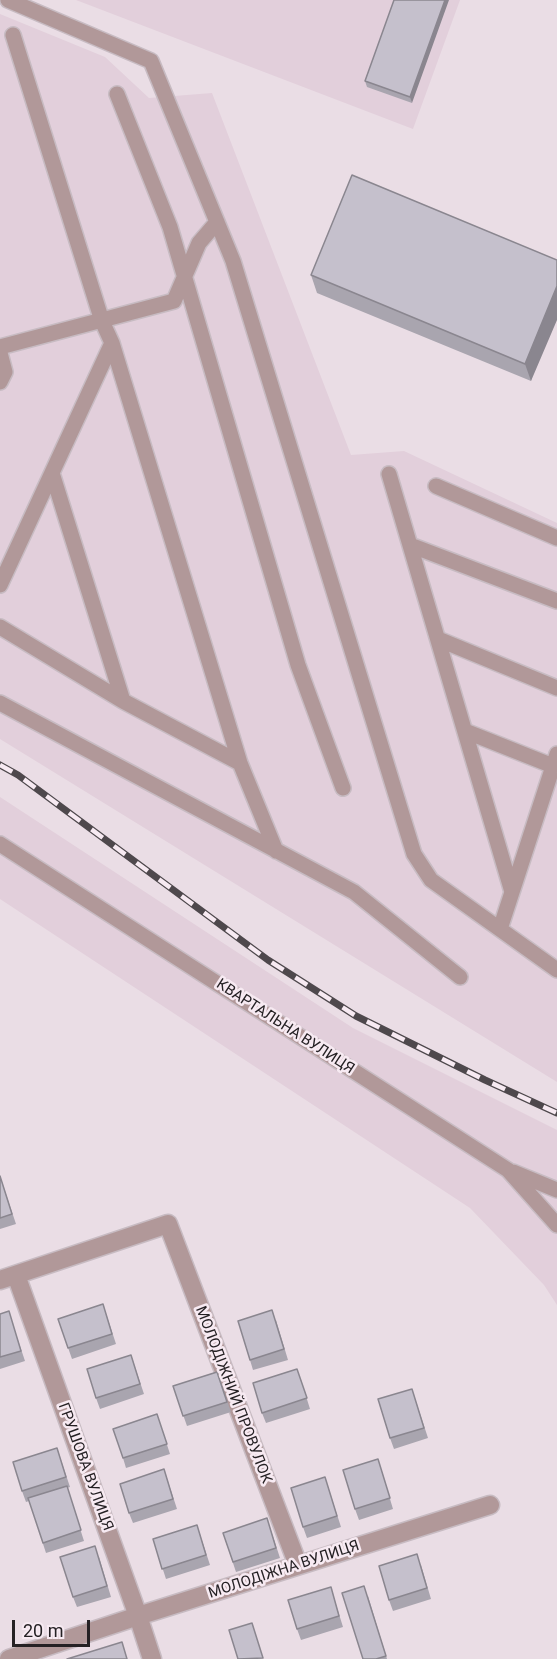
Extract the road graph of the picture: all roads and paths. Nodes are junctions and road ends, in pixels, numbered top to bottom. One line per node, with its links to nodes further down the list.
1 (8, 0): 4 (lane)
2 (13, 35): 6 (lane)
3 (117, 94): 5 (lane)
4 (217, 222): 5 (lane); 30 (lane)
5 (185, 278): 6 (lane); 26 (lane)
6 (102, 321): 7 (lane); 8 (lane)
7 (112, 343): 11 (lane); 25 (lane)
8 (0, 347)
9 (0, 353): 10 (lane)
10 (0, 382)
11 (52, 474): 16 (lane); 21 (lane)
12 (389, 474): 15 (lane)
13 (436, 486): 14 (lane)
14 (557, 538)
15 (410, 545): 17 (lane); 19 (lane)
16 (0, 585)
17 (557, 601)
18 (0, 627): 21 (lane)
19 (438, 639): 20 (lane); 23 (lane)
20 (557, 688)
21 (123, 701): 25 (lane)
22 (0, 703): 28 (lane)
23 (465, 731): 24 (lane); 29 (lane)
24 (555, 760): 29 (lane)
25 (240, 763): 28 (lane)
26 (343, 788)
27 (0, 844): 33 (lane, КВАРТАЛЬНА ВУЛИЦЯ)
28 (276, 851): 32 (lane)
29 (512, 892): 30 (lane)
30 (500, 929): 31 (lane)
31 (557, 969)
32 (460, 977)
33 (508, 1170): 34 (lane); 35 (lane, КВАРТАЛЬНА ВУЛИЦЯ)
34 (557, 1190)
35 (557, 1225)
36 (8, 1277): 38 (street, МОЛОДІЖНИЙ ПРОВУЛОК); 39 (street, ГРУШОВА ВУЛИЦЯ)
37 (490, 1505): 38 (street, МОЛОДІЖНА ВУЛИЦЯ)
38 (298, 1566): 39 (street, МОЛОДІЖНА ВУЛИЦЯ)
39 (138, 1616): 40 (street, МОЛОДІЖНА ВУЛИЦЯ); 41 (street, ГРУШОВА ВУЛИЦЯ)
40 (9, 1659)
41 (152, 1659)

